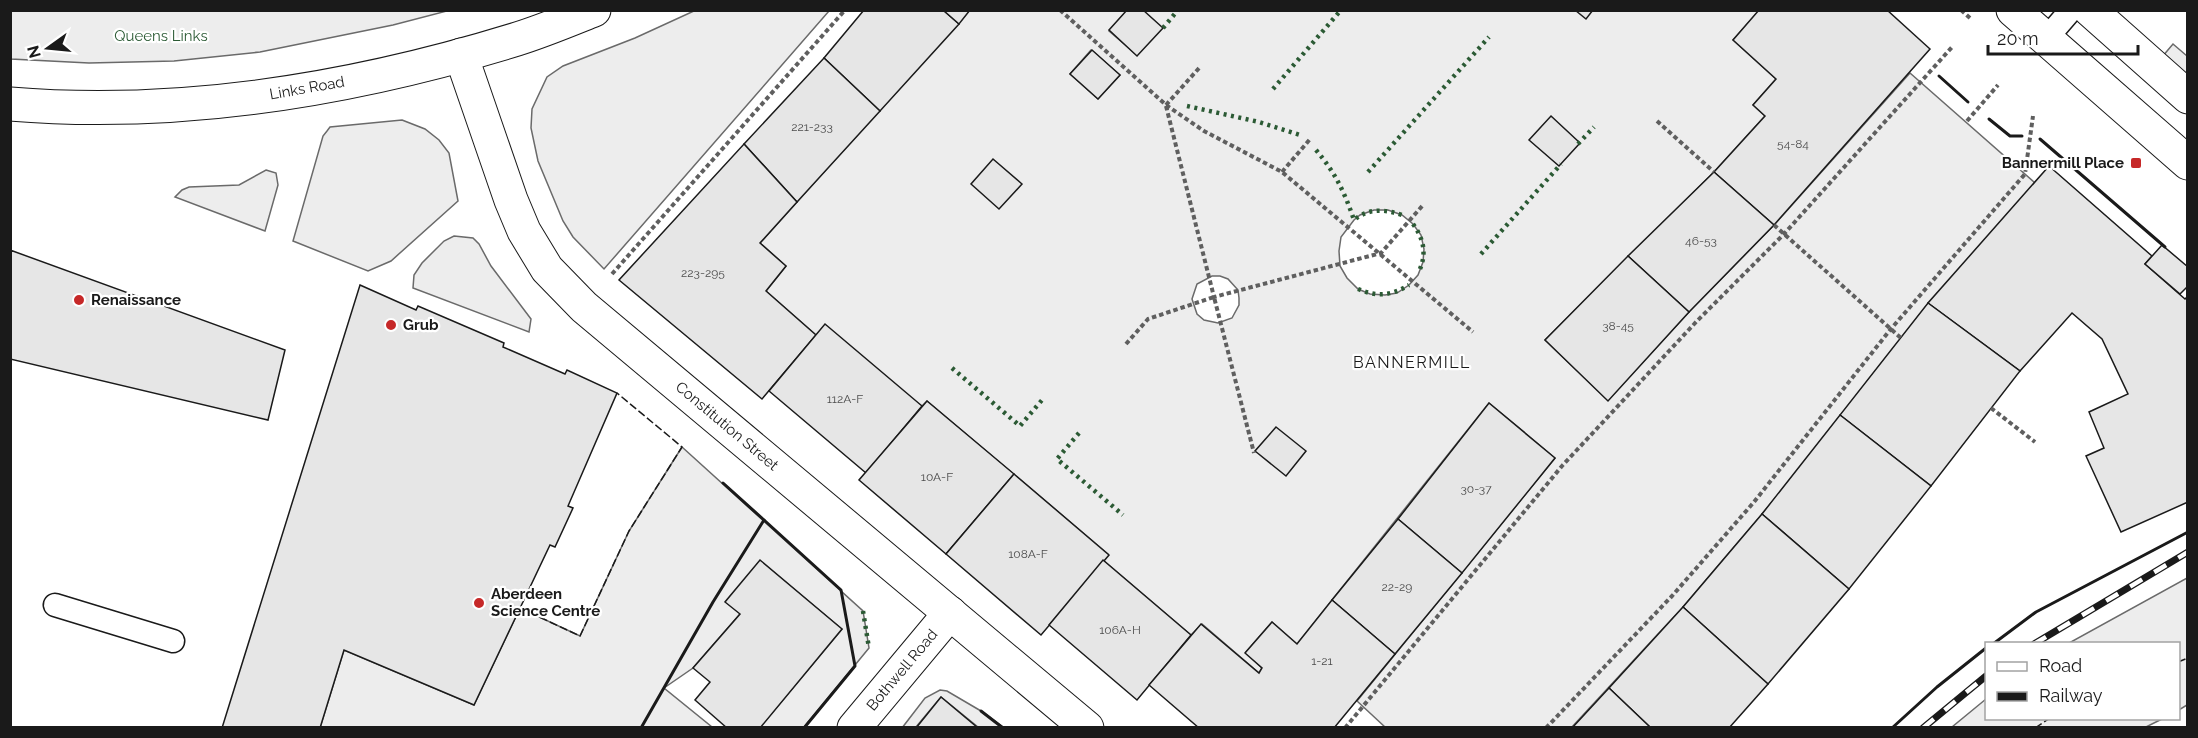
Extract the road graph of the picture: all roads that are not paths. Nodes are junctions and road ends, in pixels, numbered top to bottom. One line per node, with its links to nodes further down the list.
1 (594, 10): 6 (street, Links Road)
2 (2013, 10): 5 (street)
3 (2071, 10): 5 (lane)
4 (2090, 10): 7 (street)
5 (2046, 39): 9 (street)
6 (461, 55): 8 (street, Links Road); 11 (street, Constitution Street)
7 (2187, 97)
8 (10, 104)
9 (2187, 163)
10 (55, 605): 12 (lane)
11 (950, 613): 13 (street, Bothwell Road); 14 (street, Constitution Street)
12 (173, 641)
13 (854, 728)
14 (1087, 728)

